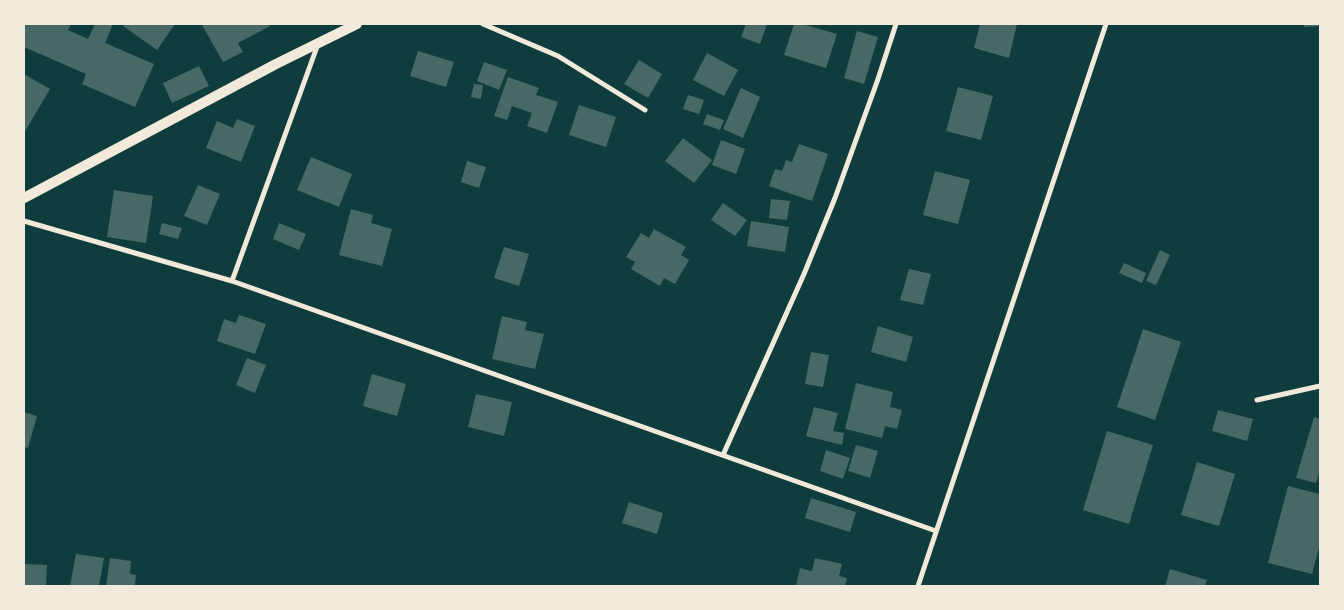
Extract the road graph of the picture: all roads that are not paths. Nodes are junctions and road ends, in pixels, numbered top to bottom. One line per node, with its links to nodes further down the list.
1 (357, 24): 5 (main road)
2 (483, 24): 6 (street)
3 (896, 24): 12 (street)
4 (1106, 24): 13 (street)
5 (318, 43): 7 (main road); 9 (street)
6 (646, 110)
7 (24, 198)
8 (24, 220): 9 (street)
9 (232, 281): 12 (street)
10 (1320, 386): 11 (street)
11 (1257, 400)
12 (723, 455): 13 (street)
13 (936, 531): 14 (street)
14 (918, 586)

